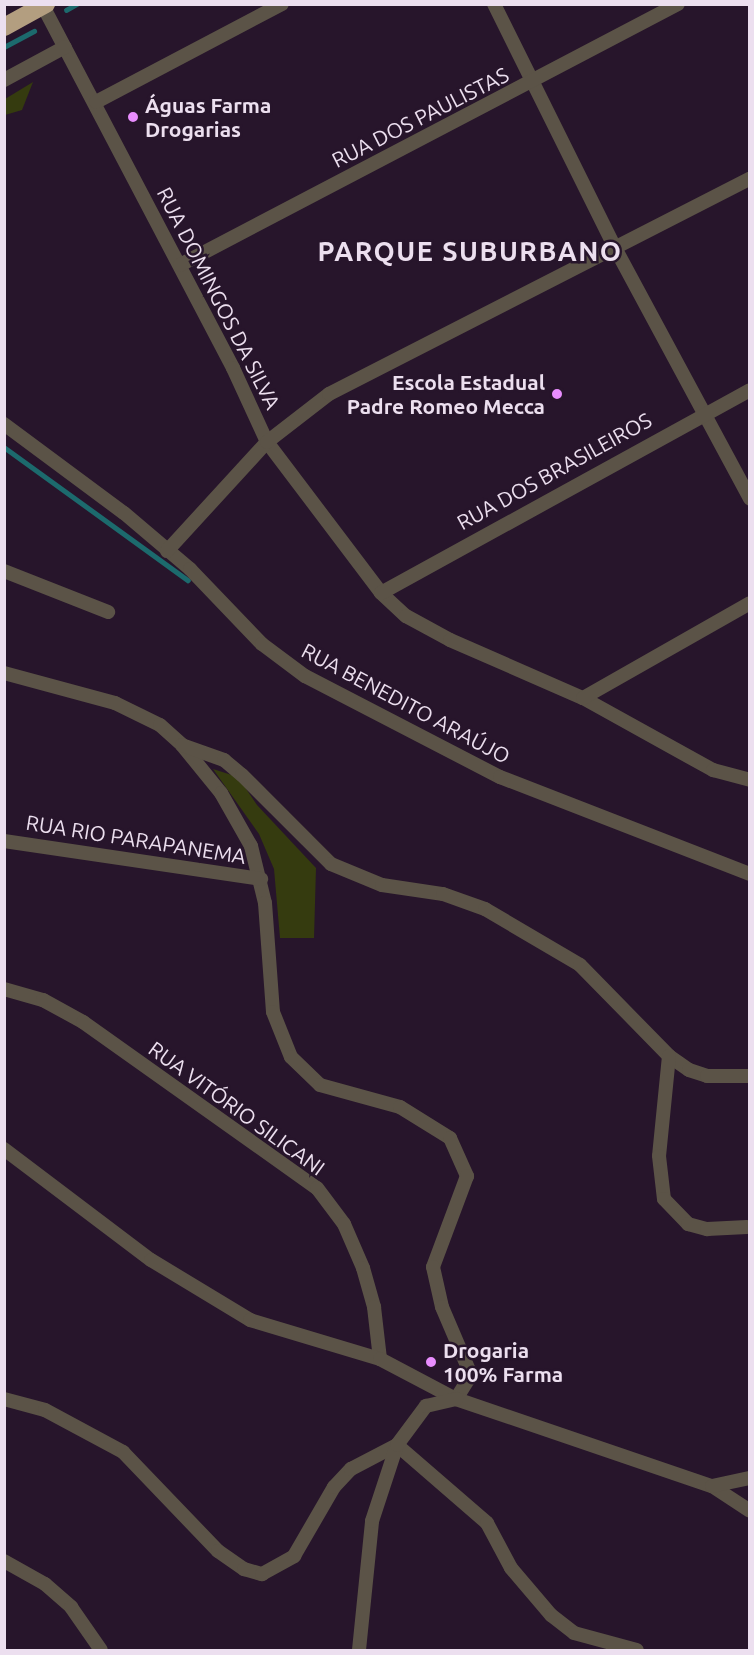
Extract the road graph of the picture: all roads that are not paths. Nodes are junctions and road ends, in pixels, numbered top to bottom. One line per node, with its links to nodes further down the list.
1 (282, 4): 9 (street)
2 (494, 4): 8 (street)
3 (678, 4): 8 (street, RUA DOS PAULISTAS)
4 (45, 5): 5 (highway); 6 (street, RUA DOMINGOS DA SILVA)
5 (9, 22)
6 (65, 47): 7 (street); 9 (street, RUA DOMINGOS DA SILVA)
7 (4, 80)
8 (536, 81): 11 (street); 12 (street, RUA DOS PAULISTAS)
9 (96, 102): 12 (street, RUA DOMINGOS DA SILVA)
10 (750, 179): 11 (street)
11 (614, 246): 14 (street); 16 (street)
12 (180, 265): 16 (street, RUA DOMINGOS DA SILVA)
13 (750, 390): 14 (street, RUA DOS BRASILEIROS)
14 (702, 415): 17 (street); 20 (street, RUA DOS BRASILEIROS)
15 (4, 424): 18 (street, RUA BENEDITO ARAÚJO)
16 (267, 442): 18 (street); 20 (street, RUA DOMINGOS DA SILVA)
17 (750, 499)
18 (167, 550): 28 (street, RUA BENEDITO ARAÚJO)
19 (4, 572): 22 (street)
20 (381, 594): 24 (street, RUA DOMINGOS DA SILVA)
21 (750, 603): 24 (street)
22 (108, 612)
23 (4, 672): 25 (street)
24 (583, 698): 26 (street, RUA DOMINGOS DA SILVA)
25 (182, 745): 29 (street); 31 (street)
26 (750, 780)
27 (4, 840): 29 (street, RUA RIO PARAPANEMA)
28 (750, 874)
29 (261, 879): 37 (street)
30 (4, 989): 35 (street, RUA VITÓRIO SILICANI)
31 (669, 1056): 32 (street); 34 (street)
32 (750, 1076)
33 (4, 1149): 35 (street)
34 (747, 1227)
35 (380, 1359): 37 (street)
36 (4, 1399): 38 (street)
37 (456, 1399): 38 (street); 40 (street)
38 (397, 1446): 44 (street); 45 (street)
39 (747, 1475): 40 (street)
40 (712, 1486): 41 (street)
41 (750, 1511)
42 (4, 1561): 43 (street)
43 (101, 1650)
44 (359, 1650)
45 (637, 1650)

